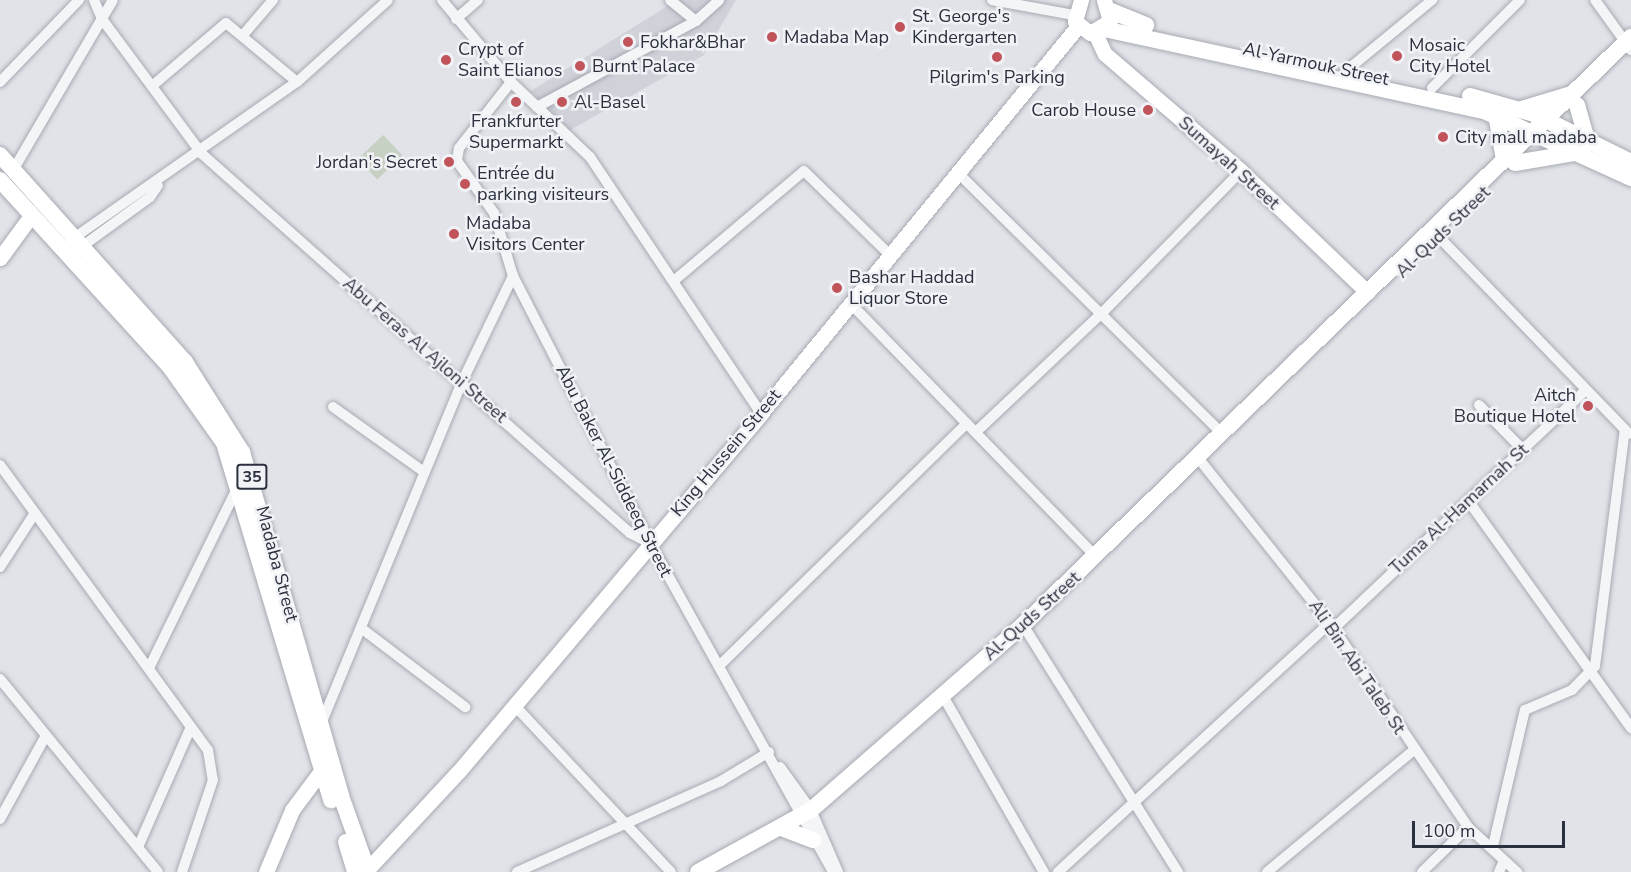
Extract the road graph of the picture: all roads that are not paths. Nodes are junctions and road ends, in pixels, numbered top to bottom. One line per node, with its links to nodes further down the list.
1 (79, 0): 24 (street)
2 (94, 0): 16 (street, Abu Feras Al Ajloni Street)
3 (113, 0): 16 (street)
4 (273, 0): 21 (street)
5 (388, 0): 25 (street)
6 (442, 0): 17 (street)
7 (478, 0): 17 (street)
8 (670, 0): 19 (street)
9 (719, 0): 19 (street)
10 (992, 0): 18 (street)
11 (1081, 0): 18 (main road, King Hussein Street)
12 (1432, 0): 23 (street)
13 (1520, 0): 28 (street)
14 (1594, 0): 22 (street)
15 (1106, 3): 20 (main road); 23 (main road, Al-Yarmouk Street)
16 (102, 19): 27 (street, Abu Feras Al Ajloni Street); 41 (street)
17 (456, 19): 26 (street)
18 (1076, 20): 20 (main road); 40 (main road, King Hussein Street)
19 (696, 21): 30 (street)
20 (1099, 31): 32 (main road, Al-Yarmouk Street); 39 (main road, Sumayah Street)
21 (243, 35): 25 (street); 27 (street)
22 (1630, 44): 29 (main road, Al-Quds Street)
23 (1346, 71): 28 (main road, Al-Yarmouk Street)
24 (0, 82)
25 (297, 82): 35 (street)
26 (511, 82): 30 (street); 49 (street, Abu Baker Al-Siddeeq Street)
27 (152, 86): 35 (street, Abu Feras Al Ajloni Street)
28 (1432, 88): 31 (main road, Al-Yarmouk Street)
29 (1576, 99): 31 (main road); 33 (main road, Al-Quds Street); 34 (main road)
30 (537, 107): 50 (street)
31 (1522, 109): 33 (main road, Al-Yarmouk Street)
32 (1496, 114): 33 (main road, Al-Yarmouk Street); 37 (main road)
33 (1545, 128): 34 (main road); 37 (main road, Al-Quds Street)
34 (1582, 148): 37 (main road); 38 (main road); 42 (main road)
35 (202, 154): 46 (street); 54 (street, Abu Feras Al Ajloni Street)
36 (0, 155): 41 (main road, Madaba Street / 35)
37 (1509, 161): 44 (main road, Al-Quds Street)
38 (1631, 162)
39 (1241, 171): 51 (main road, Sumayah Street); 53 (street)
40 (958, 174): 47 (main road, King Hussein Street); 53 (street)
41 (6, 176): 43 (main road, Madaba Street / 35); 46 (main road, Madaba Street / 35)
42 (1631, 178)
43 (30, 217): 46 (main road, Madaba Street / 35); 48 (main road)
44 (1450, 218): 45 (main road, Al-Quds Street); 51 (main road, Al-Quds Street)
45 (1438, 236): 51 (main road, Al-Quds Street); 55 (street)
46 (70, 249): 67 (main road, Madaba Street / 35); 83 (main road, Madaba Street / 35)
47 (890, 255): 50 (street); 52 (main road, King Hussein Street)
48 (0, 258)
49 (513, 276): 54 (street); 70 (street, Abu Baker Al-Siddeeq Street)
50 (676, 279): 58 (street)
51 (1370, 295): 62 (main road, Al-Quds Street)
52 (851, 304): 58 (main road, King Hussein Street); 59 (street)
53 (1104, 312): 60 (street); 62 (street)
54 (462, 382): 66 (street); 70 (street, Abu Feras Al Ajloni Street)
55 (1586, 390): 61 (street); 63 (street, Tuma Al-Hamarnah St)
56 (1479, 405): 63 (street)
57 (333, 407): 66 (street)
58 (761, 413): 70 (main road, King Hussein Street)
59 (964, 426): 60 (street); 76 (street)
60 (977, 431): 71 (street)
61 (1628, 433): 78 (street)
62 (1223, 434): 64 (main road, Al-Quds Street)
63 (1523, 450): 68 (street, Tuma Al-Hamarnah St)
64 (1199, 459): 71 (main road, Al-Quds Street); 74 (street, Ali Bin Abi Taleb St)
65 (0, 465): 69 (street)
66 (424, 472): 75 (street)
67 (240, 482): 77 (street); 89 (main road, Madaba Street / 35)
68 (1470, 503): 74 (street, Tuma Al-Hamarnah St); 78 (street)
69 (35, 513): 72 (street); 77 (street)
70 (650, 543): 76 (street, Abu Baker Al-Siddeeq Street); 81 (main road, King Hussein Street)
71 (1096, 557): 73 (main road, Al-Quds Street)
72 (0, 567)
73 (1023, 625): 80 (main road, Al-Quds Street); 90 (street)
74 (1331, 626): 87 (street, Ali Bin Abi Taleb St); 90 (street, Tuma Al-Hamarnah St)
75 (361, 628): 82 (street); 83 (street)
76 (720, 665): 88 (street, Abu Baker Al-Siddeeq Street)
77 (150, 666): 84 (street)
78 (1593, 675): 85 (street); 97 (street)
79 (0, 680): 86 (street)
80 (943, 696): 91 (main road, Al-Quds Street); 109 (street)
81 (514, 705): 93 (street); 100 (main road, King Hussein Street)
82 (465, 707)
83 (321, 724): 100 (main road, Madaba Street / 35)
84 (190, 727): 98 (street); 102 (street)
85 (1631, 728)
86 (45, 737): 92 (street); 98 (street)
87 (1414, 750): 94 (street, Ali Bin Abi Taleb St); 112 (street)
88 (770, 755): 91 (street, Abu Baker Al-Siddeeq Street); 93 (street)
89 (321, 771): 100 (main road, Madaba Street / 35); 103 (main road)
90 (1135, 804): 110 (street, Tuma Al-Hamarnah St); 111 (street)
91 (807, 813): 95 (main road, Al-Quds Street); 96 (street, Abu Baker Al-Siddeeq Street); 108 (street, Abu Baker Al-Siddeeq Street)
92 (0, 819)
93 (628, 822): 104 (street); 105 (street)
94 (1468, 827): 97 (street, Ali Bin Abi Taleb St); 113 (street)
95 (784, 829): 96 (main road); 106 (main road, Al-Quds Street)
96 (813, 840): 107 (street, Abu Baker Al-Siddeeq Street)
97 (1493, 846): 99 (street, Ali Bin Abi Taleb St)
98 (138, 847): 101 (street)
99 (1504, 861): 114 (street); 115 (street, Ali Bin Abi Taleb St)
100 (364, 871)
101 (158, 872)
102 (182, 872)
103 (266, 872)
104 (518, 872)
105 (670, 872)
106 (698, 872)
107 (833, 872)
108 (838, 872)
109 (1044, 872)
110 (1058, 872)
111 (1178, 872)
112 (1267, 872)
113 (1422, 872)
114 (1499, 872)
115 (1517, 872)

